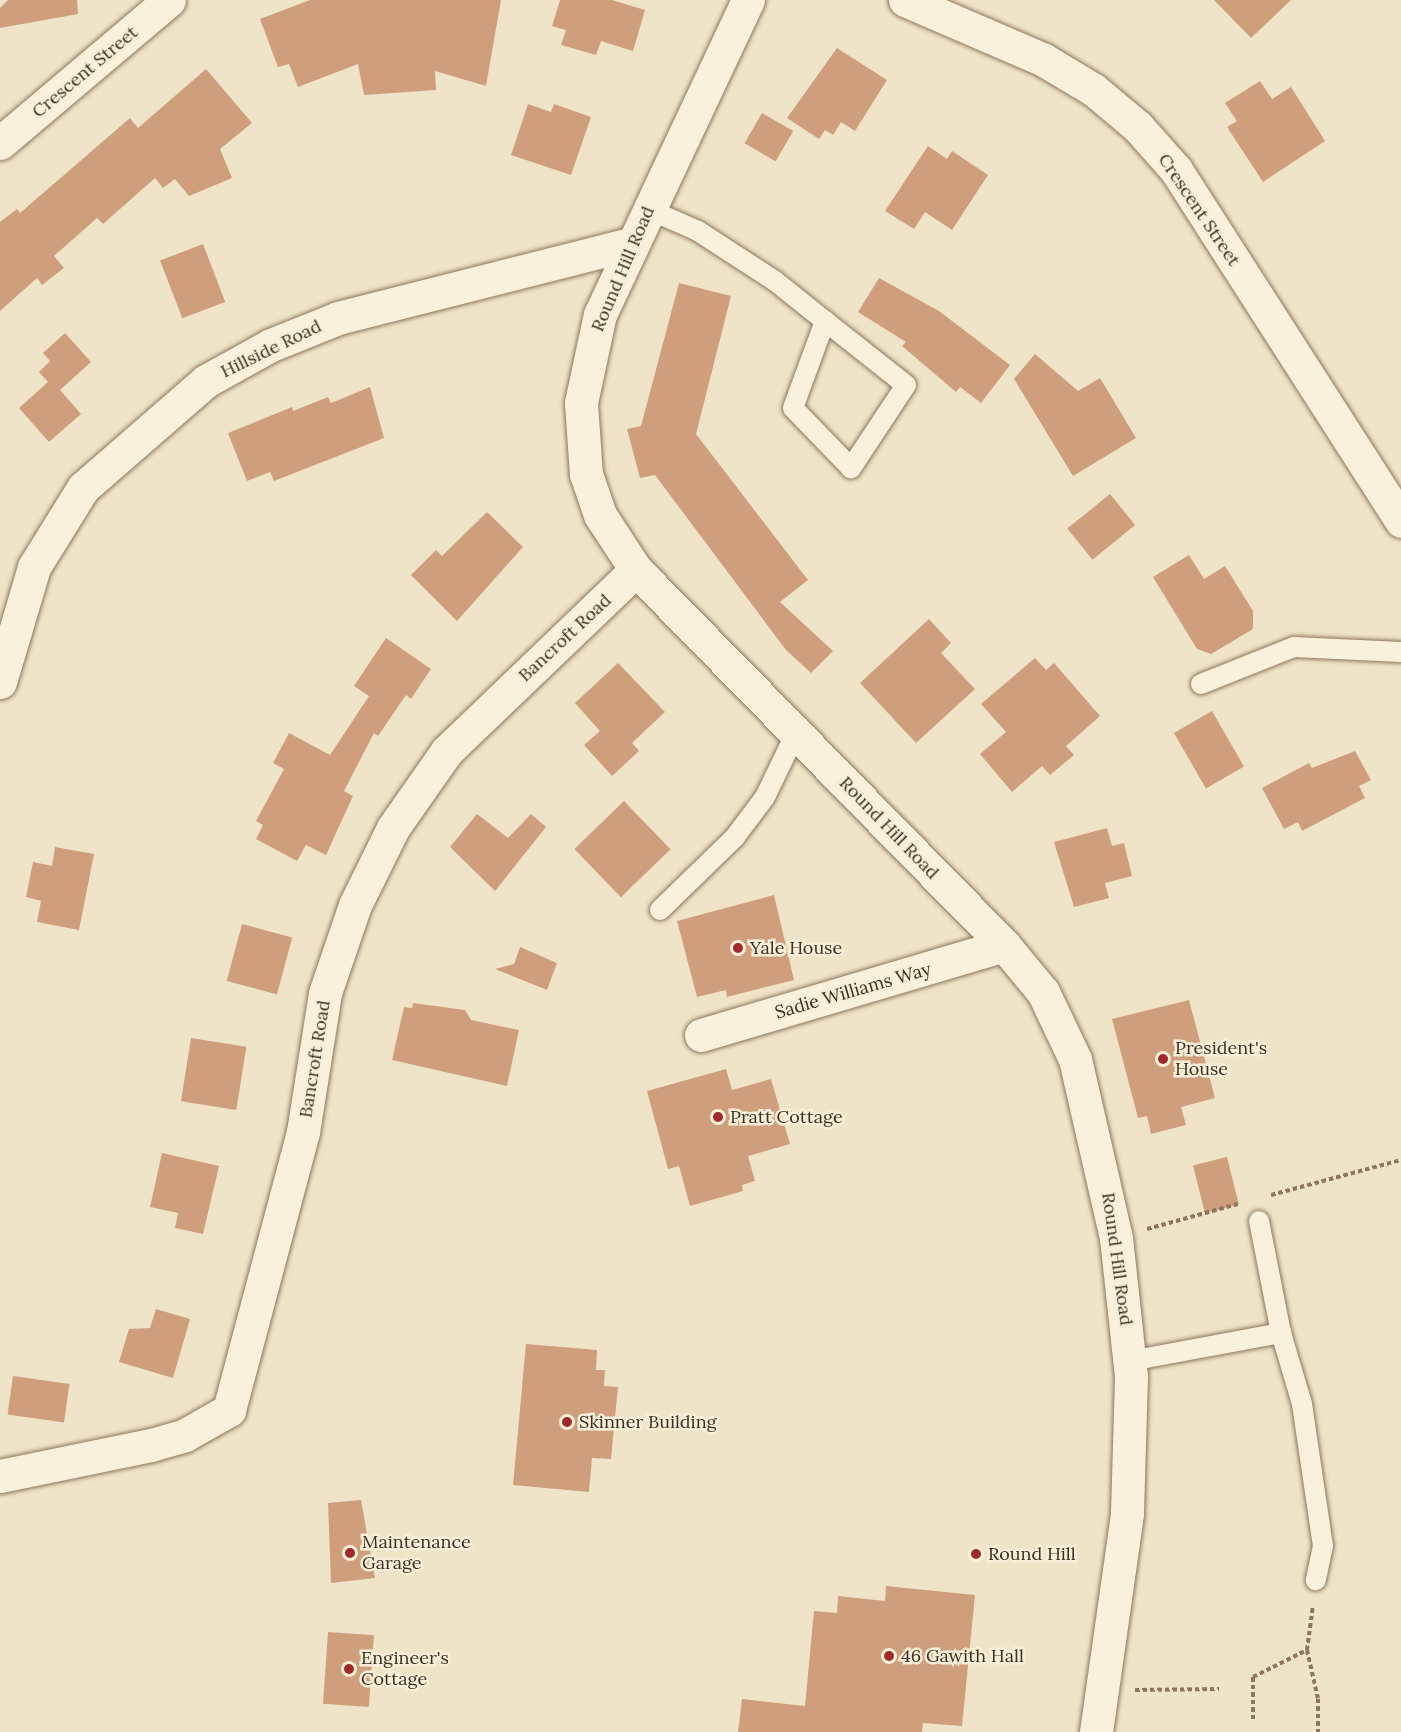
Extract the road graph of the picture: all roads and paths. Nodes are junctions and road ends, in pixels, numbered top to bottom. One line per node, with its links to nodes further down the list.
1 (169, 0): 4 (street, Crescent Street)
2 (748, 0): 5 (street, Round Hill Road)
3 (905, 0): 8 (street, Crescent Street)
4 (0, 143)
5 (648, 209): 6 (street, Round Hill Road); 7 (lane)
6 (631, 244): 9 (street, Round Hill Road); 11 (street, Hillside Road)
7 (825, 321): 7 (lane)
8 (1401, 521)
9 (636, 570): 13 (street, Round Hill Road); 20 (street, Bancroft Road)
10 (1401, 652): 12 (lane)
11 (0, 682)
12 (1201, 684)
13 (796, 733): 14 (lane); 15 (street, Round Hill Road)
14 (660, 910)
15 (1004, 945): 16 (street, Sadie Williams Way); 19 (street, Round Hill Road)
16 (701, 1035)
17 (1259, 1221): 18 (lane)
18 (1281, 1333): 19 (lane); 21 (lane)
19 (1130, 1361): 26 (street, Round Hill Road)
20 (0, 1476)
21 (1316, 1581): 22 (path)
22 (1307, 1650): 25 (path); 27 (path)
23 (1219, 1689): 24 (path)
24 (1128, 1690)
25 (1252, 1719)
26 (1096, 1732)
27 (1318, 1732)

